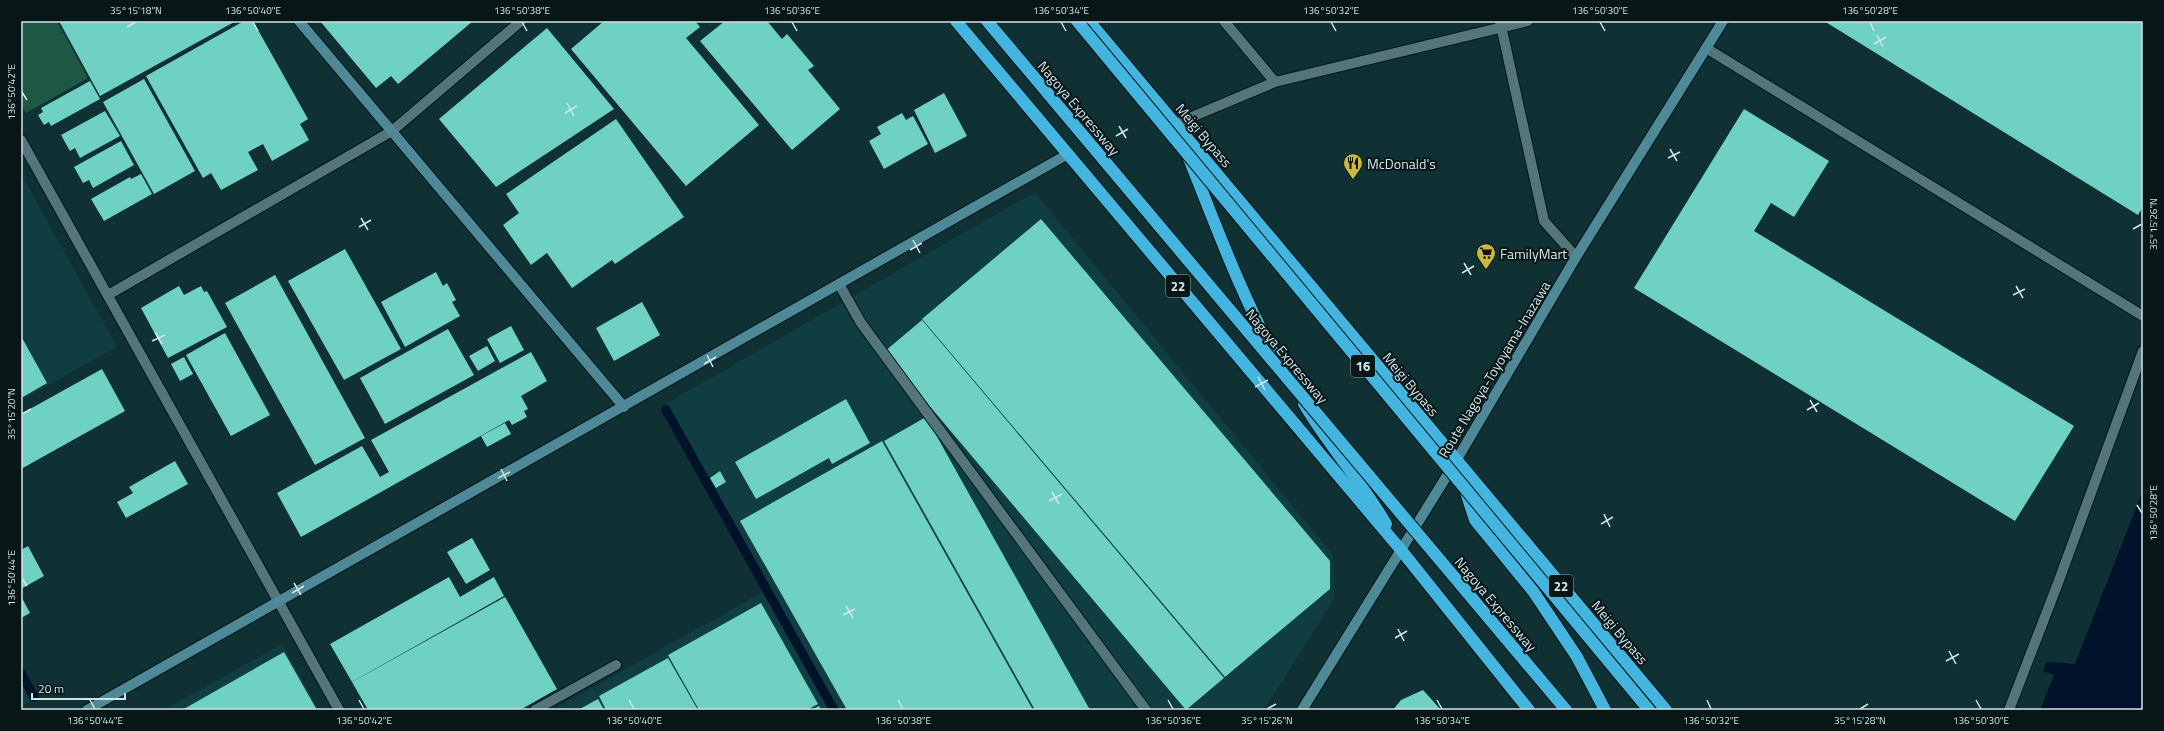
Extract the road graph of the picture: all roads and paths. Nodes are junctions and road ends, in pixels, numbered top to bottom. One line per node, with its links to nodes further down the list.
1 (300, 21): 14 (street)
2 (522, 21): 14 (street)
3 (956, 21): 16 (highway, 22)
4 (987, 21): 33 (highway, Nagoya Expressway, bridge)
5 (1077, 21): 35 (highway, 16, bridge)
6 (1089, 21): 13 (highway, Meigi Bypass / 22)
7 (1224, 21): 12 (street)
8 (1528, 21): 10 (street)
9 (1723, 21): 11 (street, Route Nagoya-Toyoyama-Inazawa)
10 (1500, 24): 12 (street); 17 (street)
11 (1706, 48): 17 (street, Route Nagoya-Toyoyama-Inazawa); 20 (street)
12 (1275, 82): 13 (street)
13 (1175, 124): 23 (highway, Meigi Bypass / 22); 24 (highway)
14 (392, 131): 19 (street); 22 (street)
15 (21, 140): 19 (street)
16 (1068, 154): 18 (street); 24 (highway, 22)
17 (1576, 258): 23 (street, Route Nagoya-Toyoyama-Inazawa)
18 (839, 284): 22 (street); 30 (street)
19 (108, 295): 25 (street)
20 (2143, 316)
21 (2143, 351): 37 (street)
22 (624, 407): 25 (street)
23 (1456, 461): 24 (street, Route Nagoya-Toyoyama-Inazawa); 34 (highway); 36 (highway, Meigi Bypass / 22)
24 (1400, 550): 31 (street, Route Nagoya-Toyoyama-Inazawa); 32 (highway, 22)
25 (278, 602): 27 (street); 28 (street)
26 (616, 665): 29 (street)
27 (86, 710)
28 (339, 710)
29 (535, 710)
30 (1146, 710)
31 (1302, 710)
32 (1529, 710)
33 (1566, 710)
34 (1605, 710)
35 (1649, 710)
36 (1666, 710)
37 (2009, 710)

